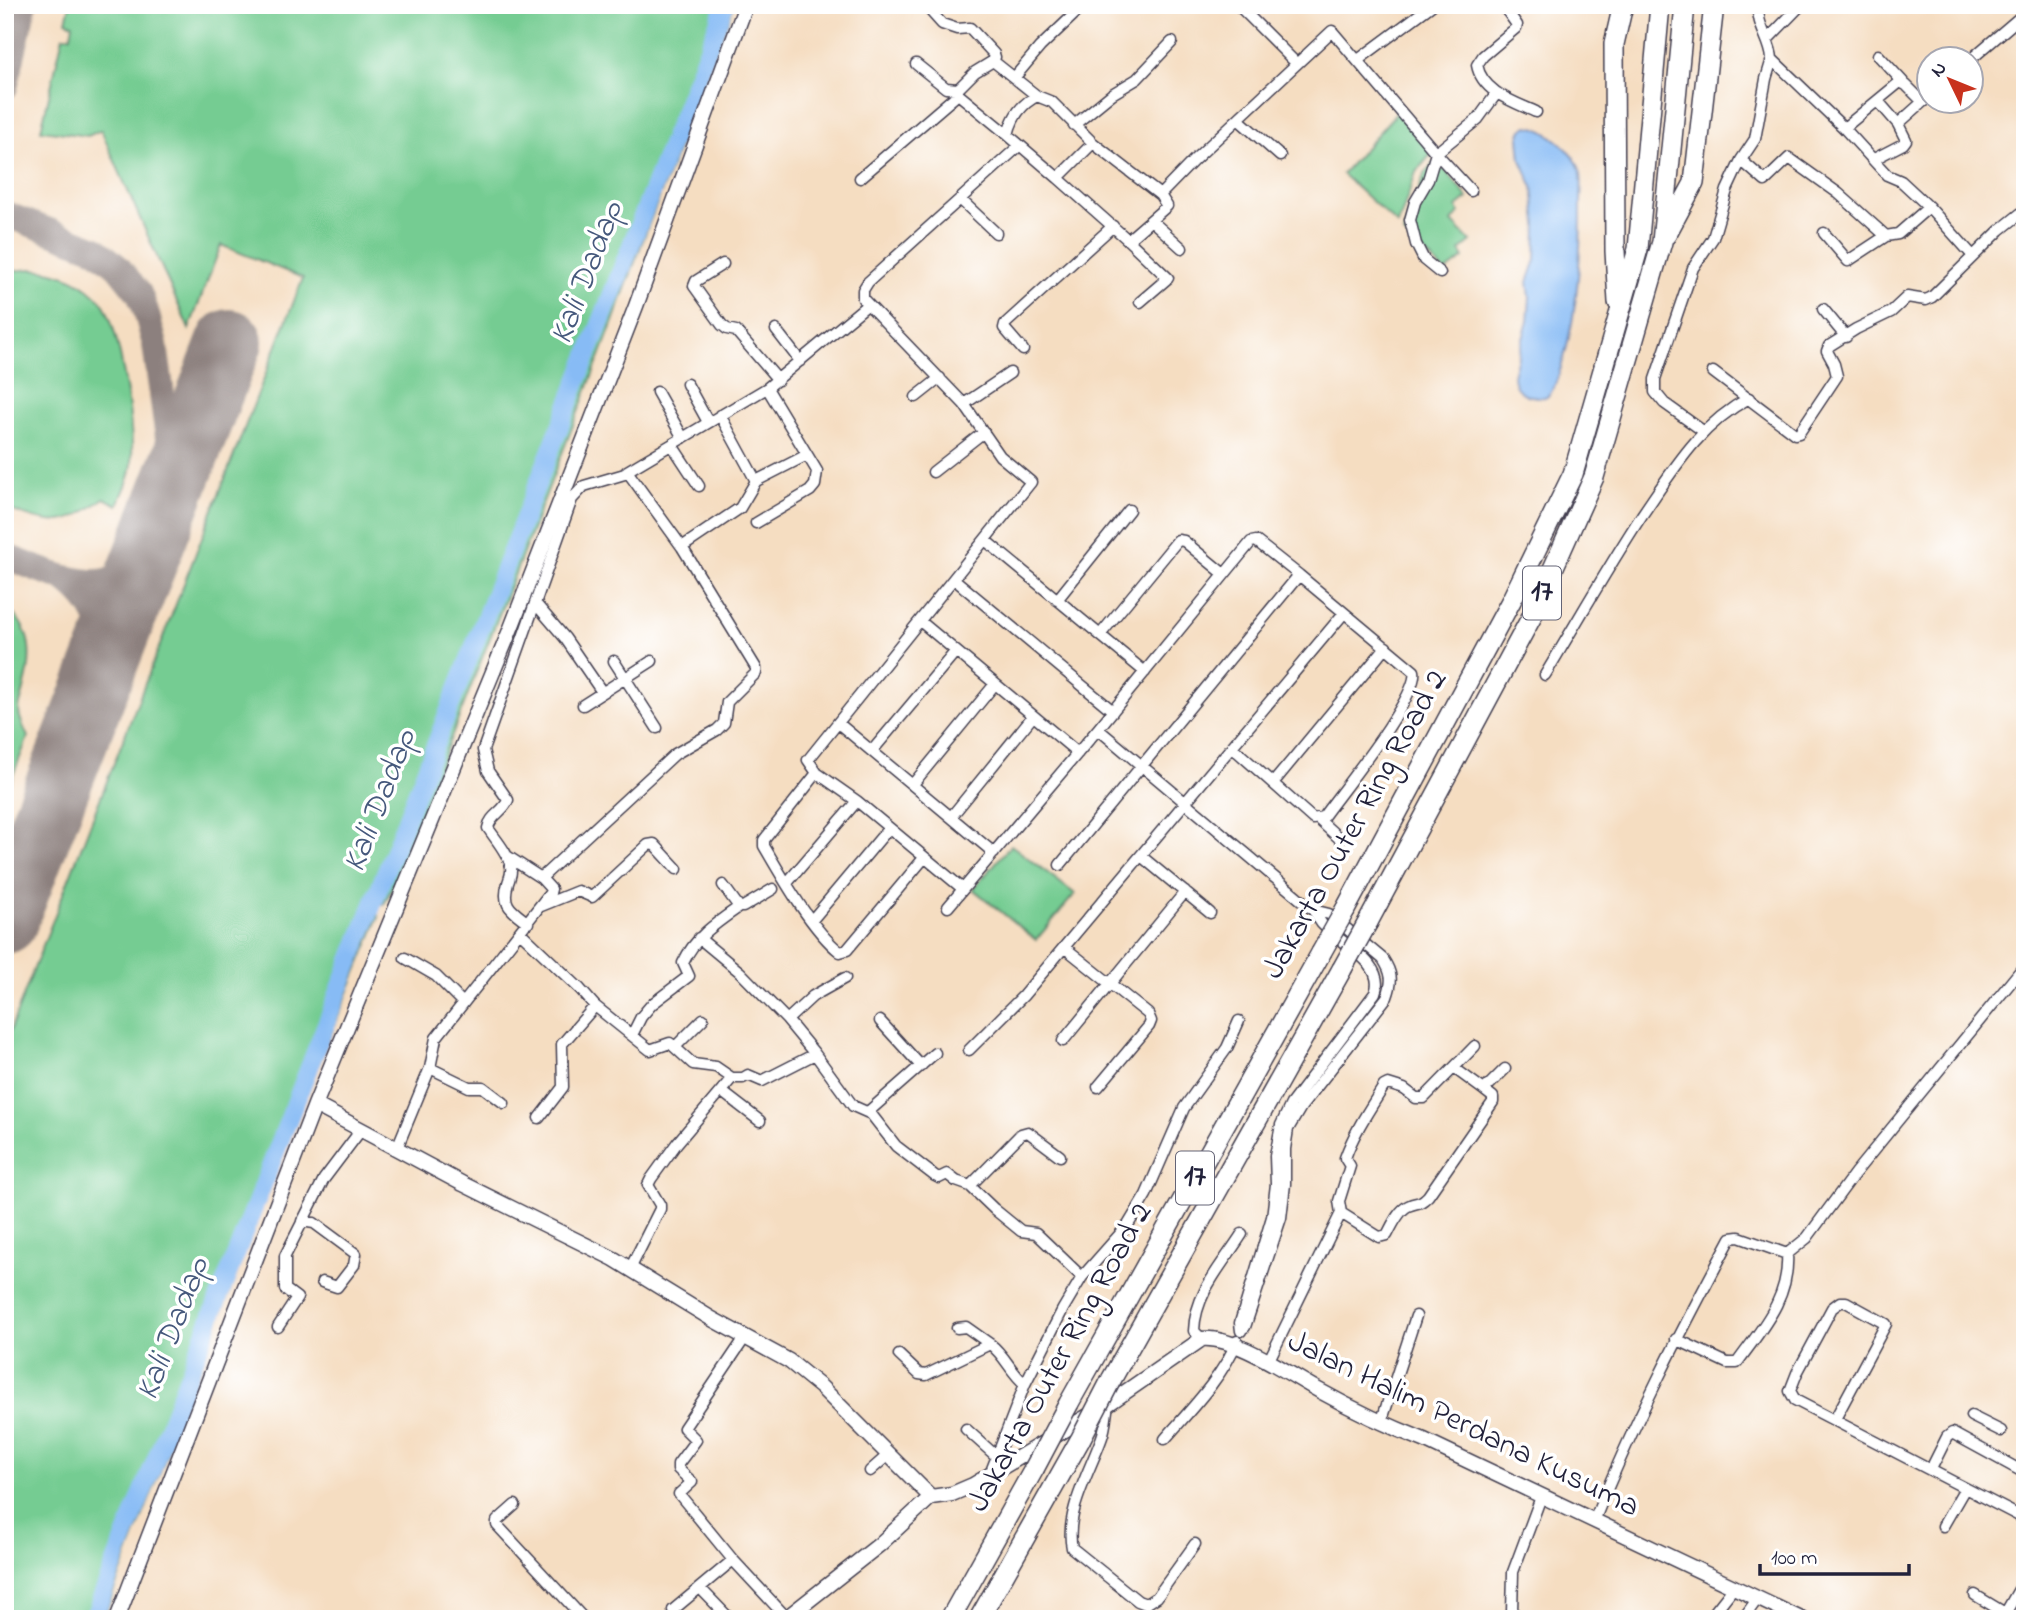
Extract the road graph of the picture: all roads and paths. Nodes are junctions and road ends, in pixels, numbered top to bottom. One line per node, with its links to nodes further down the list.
1 (746, 5): 177 (main road)
2 (925, 5): 20 (street)
3 (1084, 5): 23 (street)
4 (1238, 5): 21 (street)
5 (1432, 5): 19 (street)
6 (1503, 5): 27 (street)
7 (1623, 5): 64 (highway)
8 (1660, 5): 64 (highway, Jakarta Outer Ring Road 2 / 17)
9 (1685, 5): 56 (highway, Jakarta Outer Ring Road 2 / 17)
10 (1714, 5): 56 (highway)
11 (1759, 5): 14 (street)
12 (1801, 5): 14 (street)
13 (2025, 13): 16 (street)
14 (1768, 39): 18 (street)
15 (1172, 42): 34 (street)
16 (1984, 48)
17 (1878, 55): 24 (street)
18 (1772, 59): 35 (street); 42 (street)
19 (1358, 60): 21 (street); 39 (street)
20 (993, 61): 23 (street); 26 (street)
21 (1296, 63): 32 (street)
22 (916, 64): 26 (street)
23 (1014, 78): 28 (street)
24 (1903, 82): 25 (street); 29 (street)
25 (1914, 90)
26 (958, 92): 36 (street); 43 (street)
27 (1494, 92): 31 (street); 39 (street)
28 (1037, 96): 34 (street); 36 (street)
29 (1878, 101): 33 (street); 35 (street)
30 (1914, 110): 33 (street)
31 (1536, 112)
32 (1238, 119): 40 (street); 46 (street)
33 (1898, 124): 41 (street)
34 (1074, 125): 37 (street)
35 (1844, 128): 41 (street)
36 (1008, 135): 38 (street)
37 (1093, 143): 44 (street); 46 (street)
38 (1019, 146): 44 (street); 47 (street)
39 (1436, 153): 45 (street); 60 (street)
40 (1280, 156)
41 (1874, 159): 48 (street)
42 (1741, 160): 54 (street); 81 (street)
43 (860, 178)
44 (1058, 178): 51 (street)
45 (1471, 191)
46 (1160, 195): 50 (street)
47 (961, 200): 52 (street); 62 (street)
48 (1928, 207): 54 (street); 58 (street)
49 (2025, 210): 58 (street)
50 (1152, 221): 55 (street); 57 (street)
51 (1113, 226): 55 (street); 67 (street)
52 (996, 233)
53 (1824, 233): 54 (street)
54 (1886, 236)
55 (1128, 240): 61 (street)
56 (1662, 242): 240 (highway, Jakarta Outer Ring Road 2 / 17, bridge)
57 (1182, 248)
58 (1973, 256): 66 (street)
59 (723, 264): 72 (street)
60 (1440, 274)
61 (1140, 302)
62 (867, 305): 68 (street); 71 (street)
63 (1823, 309): 66 (street)
64 (1619, 317): 239 (highway, Jakarta Outer Ring Road 2 / 17, bridge)
65 (776, 330): 68 (street)
66 (1846, 337): 77 (street)
67 (1023, 350)
68 (800, 362): 72 (street)
69 (1713, 372): 77 (street)
70 (1010, 373): 78 (street)
71 (940, 378): 76 (street); 78 (street)
72 (778, 380): 74 (street)
73 (687, 384): 80 (street)
74 (767, 388): 79 (street); 85 (street)
75 (657, 392): 83 (street)
76 (916, 397)
77 (1749, 398): 81 (street)
78 (964, 404): 82 (street)
79 (720, 415): 80 (street); 88 (street)
80 (708, 422): 83 (street)
81 (1703, 431): 107 (street)
82 (984, 432): 86 (street); 92 (street)
83 (683, 438): 84 (street)
84 (672, 445): 87 (street); 89 (street)
85 (807, 455): 88 (street); 91 (street)
86 (933, 472)
87 (628, 473): 93 (street); 98 (street)
88 (756, 481): 93 (street)
89 (699, 486)
90 (1129, 510): 97 (street)
91 (756, 523)
92 (985, 540): 96 (street); 97 (street)
93 (682, 547): 136 (street)
94 (1224, 574): 95 (street); 101 (street); 106 (street)
95 (1299, 575): 99 (street); 120 (street)
96 (954, 579): 100 (street); 112 (street)
97 (1057, 600): 101 (street)
98 (535, 603): 110 (street); 131 (street)
99 (1344, 613): 102 (street); 117 (street)
100 (919, 621): 103 (street); 114 (street)
101 (1100, 635): 106 (street)
102 (1386, 648): 122 (street); 127 (street)
103 (956, 651): 109 (street); 118 (street)
104 (614, 661): 108 (street)
105 (652, 661): 108 (street)
106 (1145, 671): 112 (street)
107 (1545, 676)
108 (625, 678): 110 (street); 115 (street)
109 (995, 684): 113 (street); 123 (street)
110 (602, 692): 111 (street)
111 (583, 705)
112 (1112, 711): 116 (street)
113 (1033, 716): 119 (street); 126 (street)
114 (838, 723): 118 (street); 121 (street)
115 (657, 728)
116 (1098, 729): 119 (street); 120 (street)
117 (1232, 747): 122 (street); 125 (street)
118 (872, 751): 123 (street)
119 (1078, 753): 130 (street)
120 (1142, 766): 125 (street); 134 (street)
121 (817, 774): 124 (street); 137 (street)
122 (1273, 783): 127 (street)
123 (913, 785): 126 (street)
124 (857, 801): 128 (street); 137 (street)
125 (1186, 803): 132 (street); 196 (street)
126 (951, 817): 130 (street)
127 (1318, 819): 129 (street)
128 (889, 828): 133 (street); 146 (street)
129 (1340, 839)
130 (994, 853): 140 (street)
131 (507, 856): 136 (street); 147 (street)
132 (1141, 856): 141 (street); 150 (street)
133 (924, 858): 140 (street); 146 (street)
134 (1060, 865)
135 (677, 869): 142 (street)
136 (541, 878): 142 (street)
137 (787, 883): 146 (street)
138 (723, 885): 143 (street)
139 (773, 889): 143 (street)
140 (963, 889): 144 (street)
141 (1185, 892): 145 (street); 154 (street)
142 (541, 906): 147 (street)
143 (739, 907): 149 (street)
144 (948, 907)
145 (1210, 913)
146 (812, 920)
147 (528, 923): 148 (street)
148 (521, 933): 155 (street); 156 (street)
149 (699, 938): 158 (street); 161 (street)
150 (1064, 947): 154 (street); 165 (street)
151 (405, 958): 155 (street)
152 (2025, 965): 188 (street)
153 (845, 978): 158 (street)
154 (1110, 984): 162 (street); 173 (street)
155 (463, 1003): 169 (street)
156 (594, 1006): 161 (street); 179 (street)
157 (702, 1019): 164 (street)
158 (787, 1020): 167 (street)
159 (880, 1021): 168 (street)
160 (1239, 1021): 190 (street)
161 (632, 1035): 164 (street)
162 (1063, 1041)
163 (1475, 1046): 170 (street)
164 (675, 1047): 172 (street)
165 (969, 1050)
166 (935, 1053): 168 (street)
167 (815, 1054): 172 (street); 178 (street)
168 (920, 1066): 178 (street)
169 (430, 1068): 176 (street); 182 (street)
170 (1454, 1068): 174 (street); 185 (street)
171 (1505, 1069): 174 (street)
172 (732, 1078): 175 (street)
173 (1098, 1087)
174 (1484, 1090): 185 (street)
175 (721, 1091): 180 (street); 189 (street)
176 (504, 1103)
177 (315, 1105): 181 (main road); 236 (main road)
178 (868, 1112): 184 (street)
179 (540, 1118)
180 (760, 1121)
181 (361, 1130): 182 (main road); 186 (street)
182 (397, 1148): 189 (main road)
183 (1060, 1156): 184 (street)
184 (970, 1186): 190 (street)
185 (1341, 1213): 201 (street)
186 (302, 1222): 191 (street); 193 (street)
187 (1242, 1234): 197 (street)
188 (1787, 1254): 198 (street); 198 (street)
189 (630, 1269): 195 (main road)
190 (1082, 1277): 202 (street)
191 (322, 1282)
192 (1416, 1316): 207 (street)
193 (278, 1327)
194 (957, 1328): 199 (street)
195 (746, 1336): 212 (main road); 226 (street)
196 (1238, 1338): 197 (main road, Jalan Halim Perdana Kusuma); 201 (main road, Jalan Halim Perdana Kusuma); 210 (street)
197 (1202, 1339): 203 (main road)
198 (1676, 1339): 223 (street)
199 (990, 1344): 200 (street); 202 (street)
200 (899, 1355)
201 (1268, 1362): 207 (main road, Jalan Halim Perdana Kusuma)
202 (1025, 1384): 213 (street)
203 (1108, 1404): 217 (main road); 225 (street)
204 (1971, 1416): 206 (street)
205 (1835, 1419): 205 (street); 214 (street)
206 (1983, 1421): 209 (street); 211 (street)
207 (1381, 1423): 220 (main road, Jalan Halim Perdana Kusuma)
208 (966, 1429): 213 (street)
209 (2001, 1431)
210 (1165, 1438)
211 (1971, 1443): 214 (street); 216 (street)
212 (888, 1455): 215 (street); 219 (main road)
213 (996, 1456): 217 (street)
214 (1931, 1469): 218 (street)
215 (870, 1471)
216 (2025, 1473)
217 (990, 1474): 219 (main road)
218 (1965, 1488): 222 (street); 224 (street)
219 (931, 1497): 235 (main road)
220 (1541, 1497): 223 (main road, Jalan Halim Perdana Kusuma); 233 (street)
221 (515, 1505): 237 (street)
222 (2025, 1519)
223 (1594, 1521): 228 (main road, Jalan Halim Perdana Kusuma)
224 (1943, 1526)
225 (1195, 1544)
226 (733, 1560): 229 (street); 235 (street)
227 (2025, 1579): 234 (street)
228 (1735, 1587): 231 (main road, Jalan Halim Perdana Kusuma); 241 (street)
229 (700, 1588): 232 (street); 238 (street)
230 (1975, 1595): 234 (street)
231 (1758, 1598): 242 (street); 243 (main road, Jalan Halim Perdana Kusuma)
232 (673, 1610)
233 (1512, 1612)
234 (2004, 1616)
235 (786, 1618)
236 (117, 1619)
237 (584, 1619)
238 (730, 1619)
239 (950, 1619)
240 (979, 1619)
241 (1709, 1619)
242 (1743, 1619)
243 (1801, 1619)

